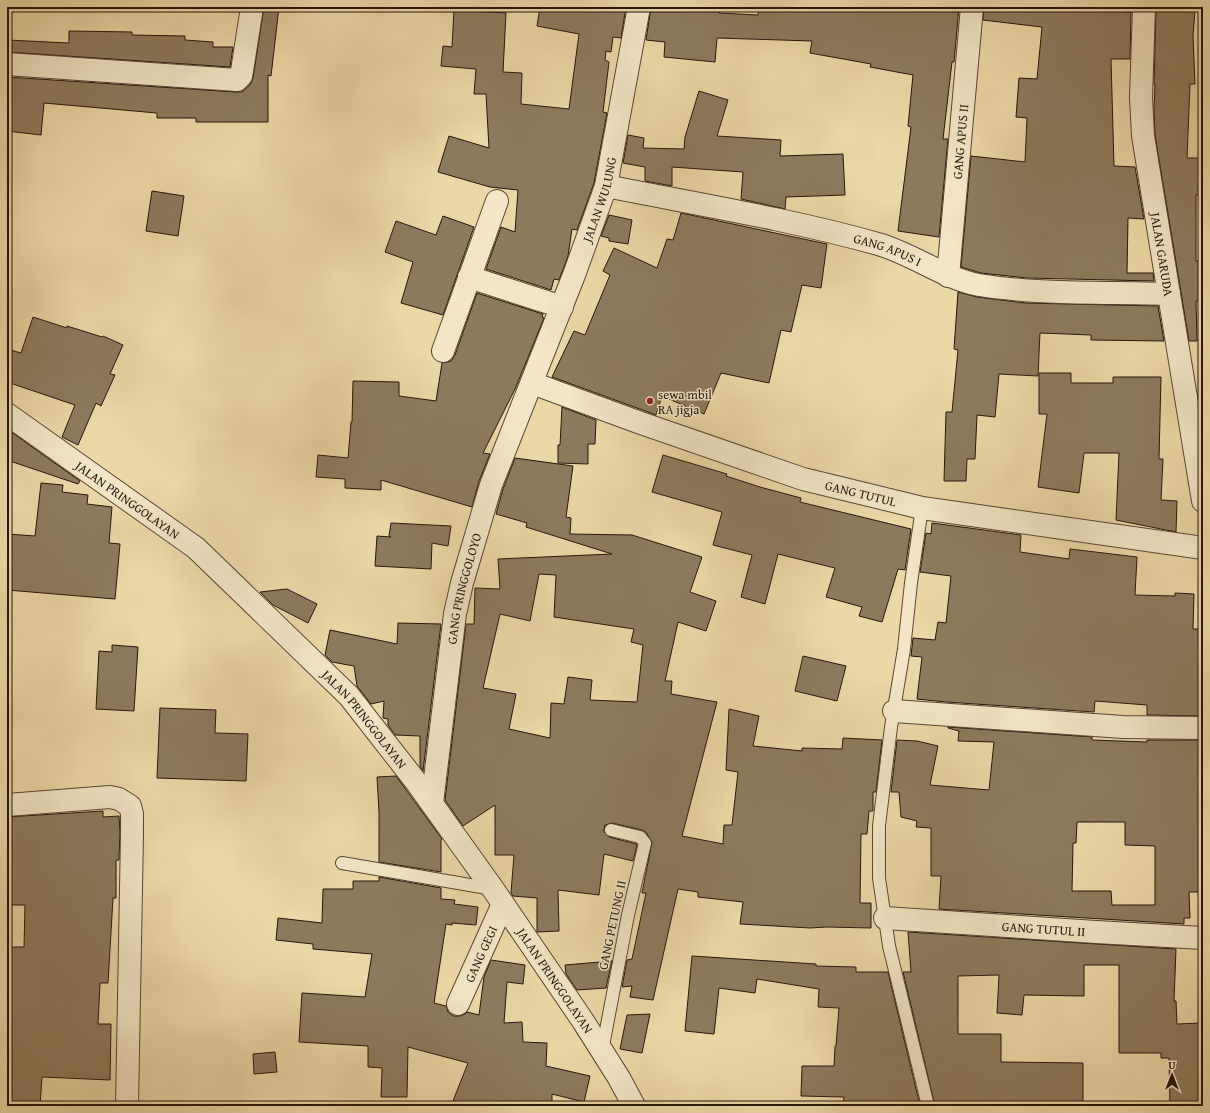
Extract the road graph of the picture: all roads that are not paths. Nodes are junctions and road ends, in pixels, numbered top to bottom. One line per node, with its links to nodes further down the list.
1 (252, 7): 5 (street)
2 (639, 7): 6 (street, JALAN WULUNG)
3 (972, 7): 8 (street, GANG APUS II)
4 (1144, 7): 10 (street, JALAN GARUDA)
5 (7, 64)
6 (606, 186): 8 (street, GANG APUS I); 11 (street, JALAN WULUNG)
7 (498, 201): 9 (street)
8 (948, 276): 10 (street, GANG APUS I)
9 (470, 277): 11 (street); 12 (street)
10 (1169, 294): 15 (street, JALAN GARUDA)
11 (562, 307): 13 (street, JALAN WULUNG)
12 (443, 351)
13 (532, 383): 16 (street, GANG TUTUL); 20 (street, GANG PRINGGOLOYO)
14 (7, 414): 20 (street, JALAN PRINGGOLAYAN)
15 (1203, 501)
16 (922, 508): 17 (street, GANG TUTUL); 18 (lane)
17 (1203, 548)
18 (894, 711): 19 (street); 25 (lane)
19 (1203, 728)
20 (432, 803): 24 (street, JALAN PRINGGOLAYAN)
21 (7, 805): 29 (street)
22 (611, 830): 28 (lane, GANG PETUNG II)
23 (342, 863): 24 (lane)
24 (498, 897): 27 (street, GANG GEGI); 28 (street, JALAN PRINGGOLAYAN)
25 (885, 918): 26 (street, GANG TUTUL II); 31 (lane)
26 (1203, 938)
27 (458, 1004)
28 (602, 1051): 30 (street, JALAN PRINGGOLAYAN)
29 (127, 1106)
30 (634, 1106)
31 (928, 1106)

